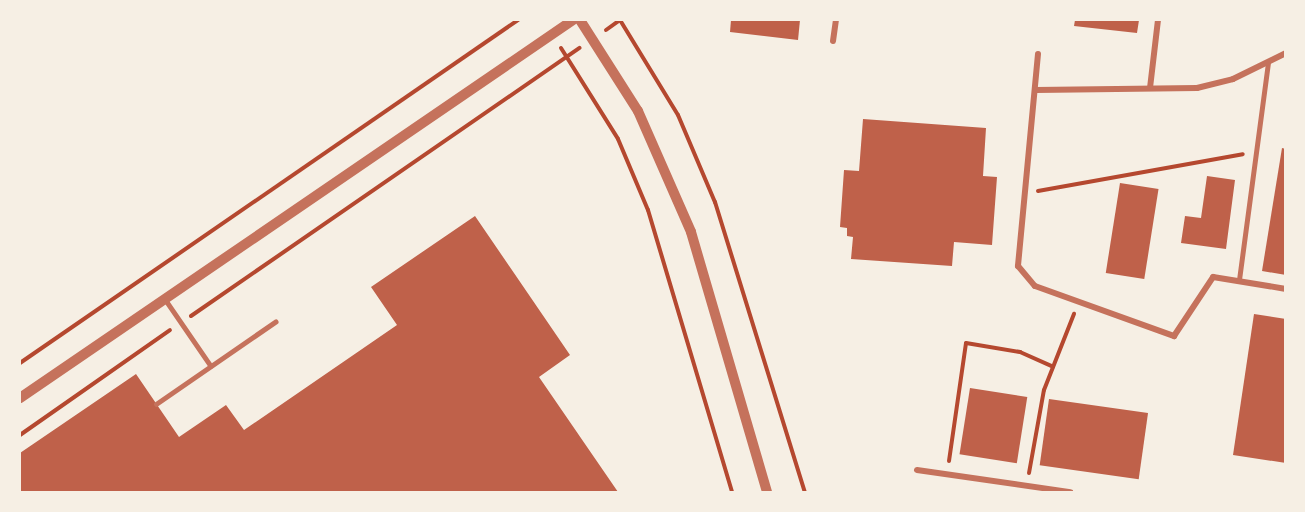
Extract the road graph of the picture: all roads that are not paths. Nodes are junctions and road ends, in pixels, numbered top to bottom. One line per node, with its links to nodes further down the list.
1 (573, 20): 13 (street)
2 (580, 20): 19 (street)
3 (836, 20): 5 (street)
4 (1158, 20): 9 (street)
5 (833, 41)
6 (1038, 54): 10 (street)
7 (1286, 54): 8 (street)
8 (1268, 63): 9 (street); 11 (lane)
9 (1150, 88): 10 (street)
10 (1036, 90): 11 (street)
11 (1239, 279): 12 (street)
12 (1286, 289)
13 (165, 299): 15 (lane); 16 (street)
14 (275, 322): 15 (lane)
15 (211, 366): 17 (lane)
16 (20, 398)
17 (156, 404)
18 (917, 470): 20 (street)
19 (767, 492)
20 (1070, 492)

